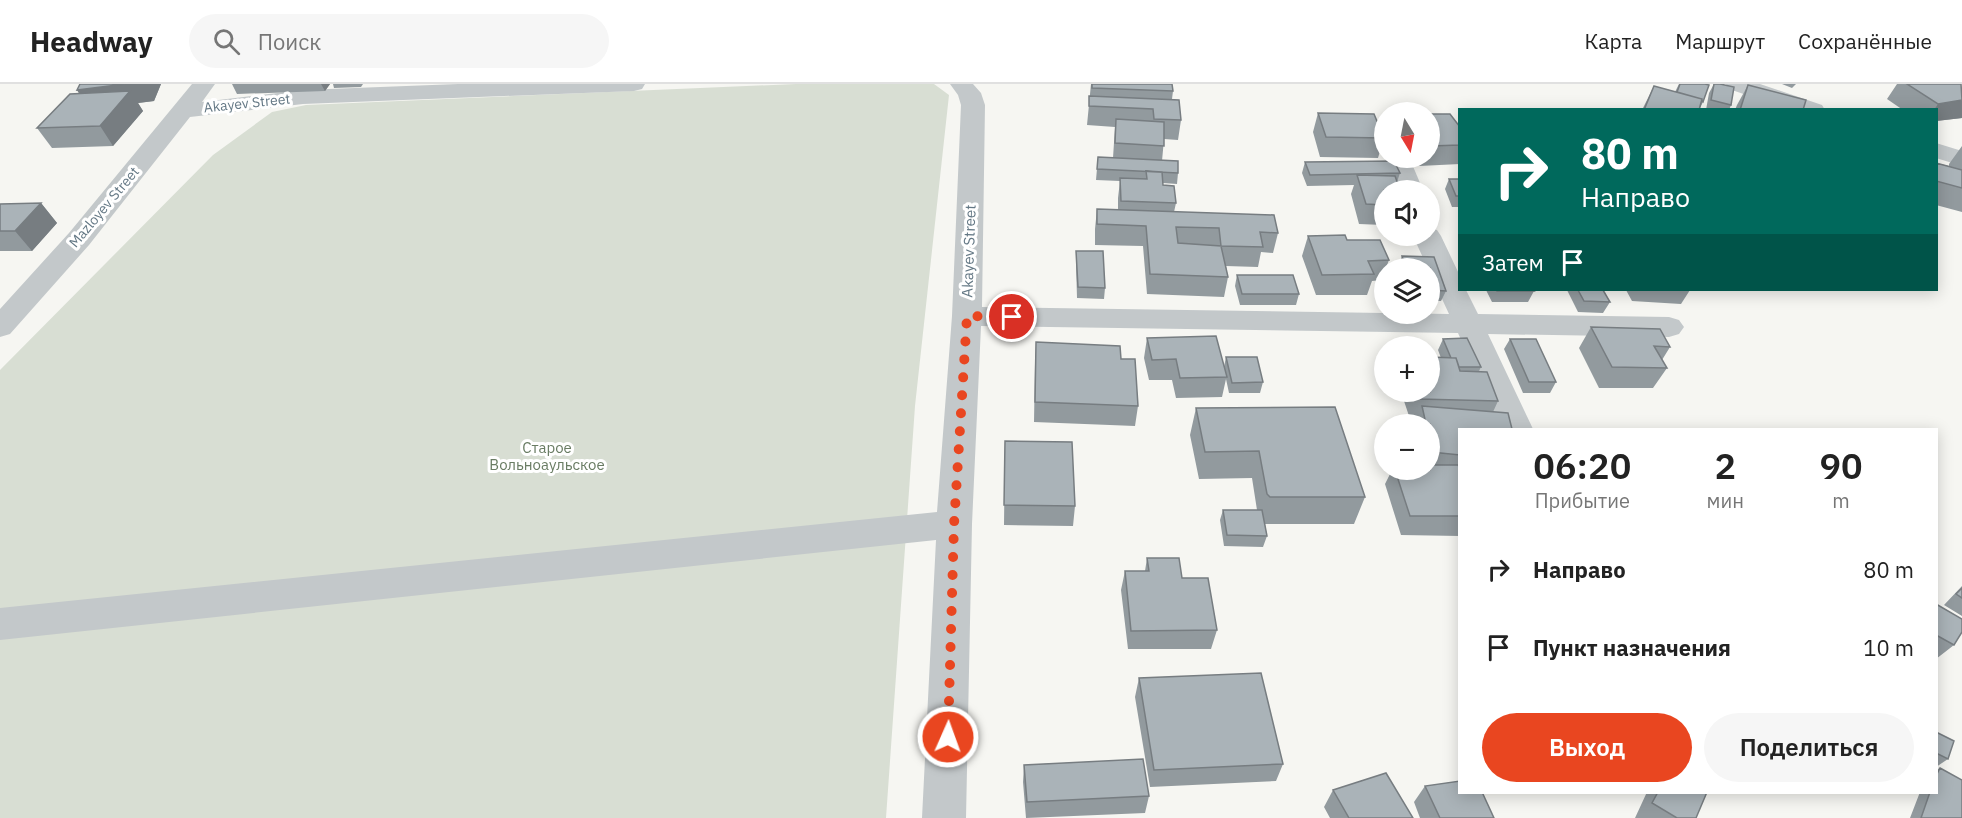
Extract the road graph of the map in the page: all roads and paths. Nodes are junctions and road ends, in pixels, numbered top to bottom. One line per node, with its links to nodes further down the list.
1 (204, 84): 6 (street, Mazloyev Street)
2 (634, 84): 6 (street, Akayev Street)
3 (961, 84): 10 (street, Akayev Street)
4 (1737, 84): 5 (street)
5 (1808, 108)
6 (183, 111): 12 (street, Mazloyev Street)
7 (1938, 151): 8 (street)
8 (1962, 159)
9 (1432, 246): 11 (street)
10 (967, 316): 11 (street); 15 (street, Akayev Street)
11 (1471, 326): 13 (street); 14 (street)
12 (0, 327)
13 (1669, 327)
14 (1517, 428)
15 (954, 525): 16 (street); 17 (street, Akayev Street)
16 (0, 624)
17 (944, 818)

